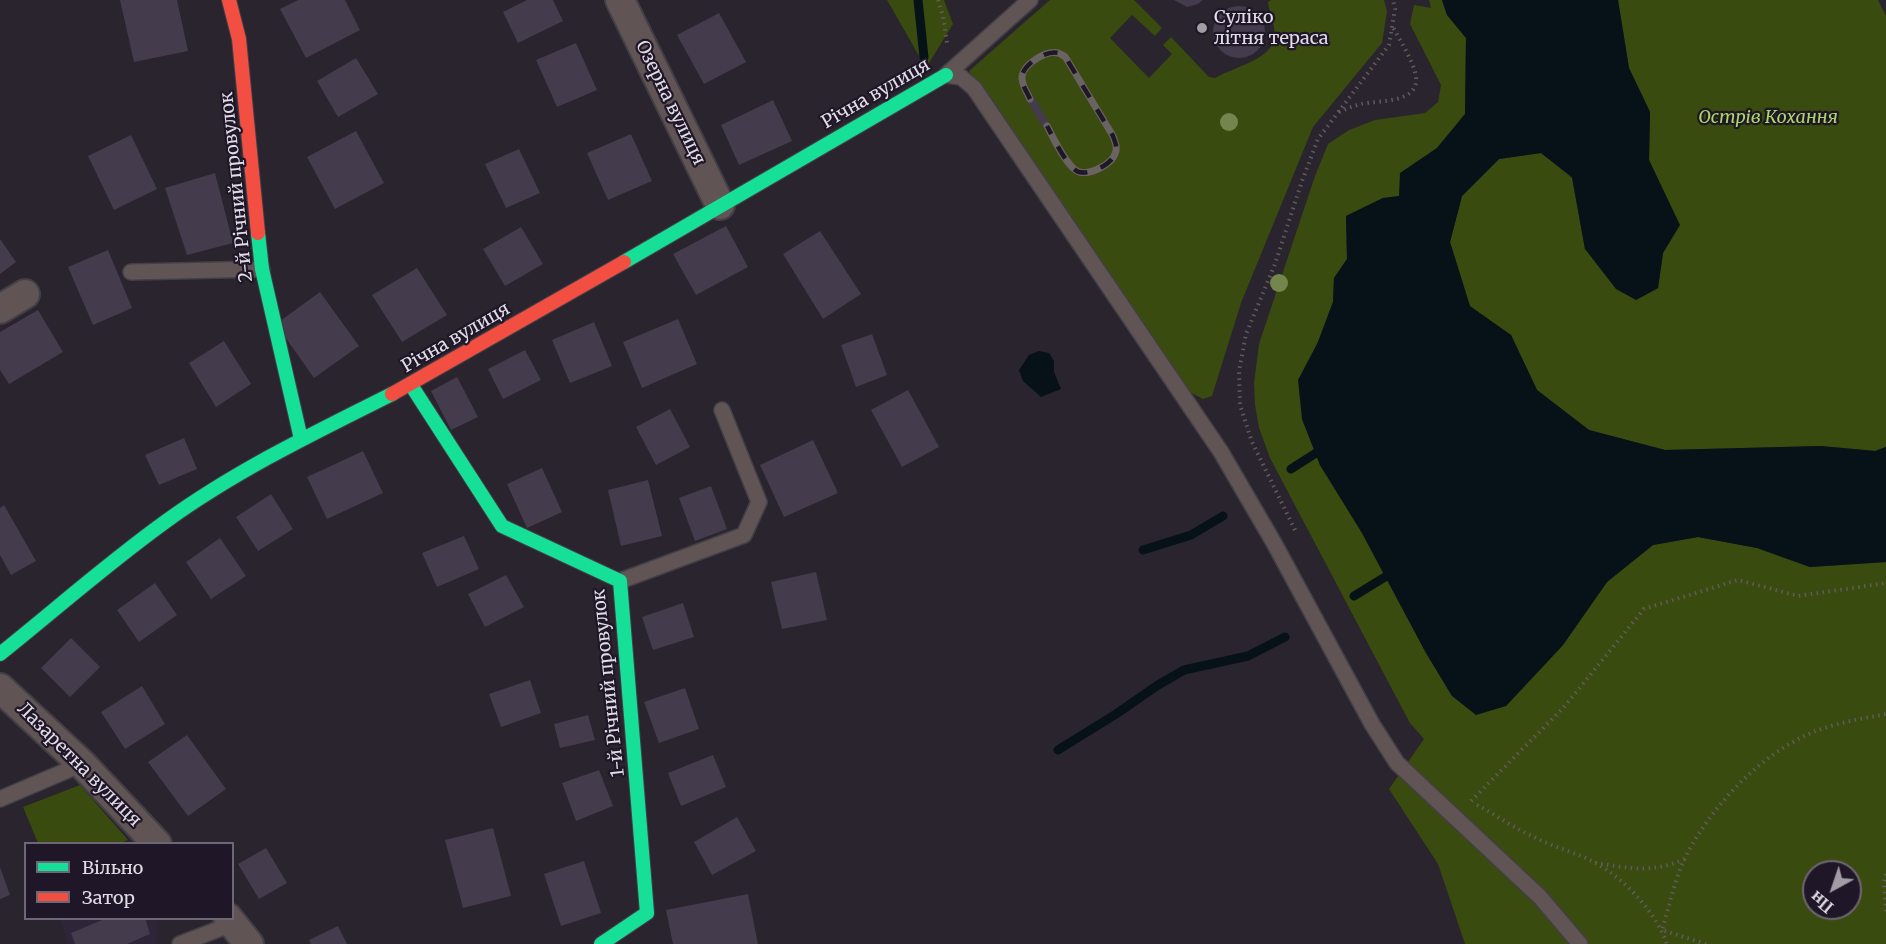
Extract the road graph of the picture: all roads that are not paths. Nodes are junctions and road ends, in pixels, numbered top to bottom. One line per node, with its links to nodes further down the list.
1 (229, 0): 6 (street, 2-й Річний провулок)
2 (620, 0): 5 (street, Озерна вулиця)
3 (1030, 0): 4 (lane)
4 (948, 73): 5 (street, Річна вулиця); 22 (lane)
5 (720, 205): 10 (street, Річна вулиця)
6 (262, 269): 7 (lane); 12 (street, 2-й Річний провулок)
7 (131, 272)
8 (25, 294): 9 (street)
9 (0, 309)
10 (411, 385): 12 (street, Річна вулиця); 13 (street, 1-й Річний провулок)
11 (722, 410): 13 (lane)
12 (301, 439): 14 (street, Річна вулиця)
13 (620, 581): 21 (street, 1-й Річний провулок)
14 (0, 654)
15 (0, 688): 16 (street, Лазаретна вулиця)
16 (82, 764): 17 (lane); 18 (street, Лазаретна вулиця)
17 (0, 799)
18 (155, 842)
19 (236, 929): 20 (lane)
20 (180, 944)
21 (601, 944)
22 (1580, 944)

